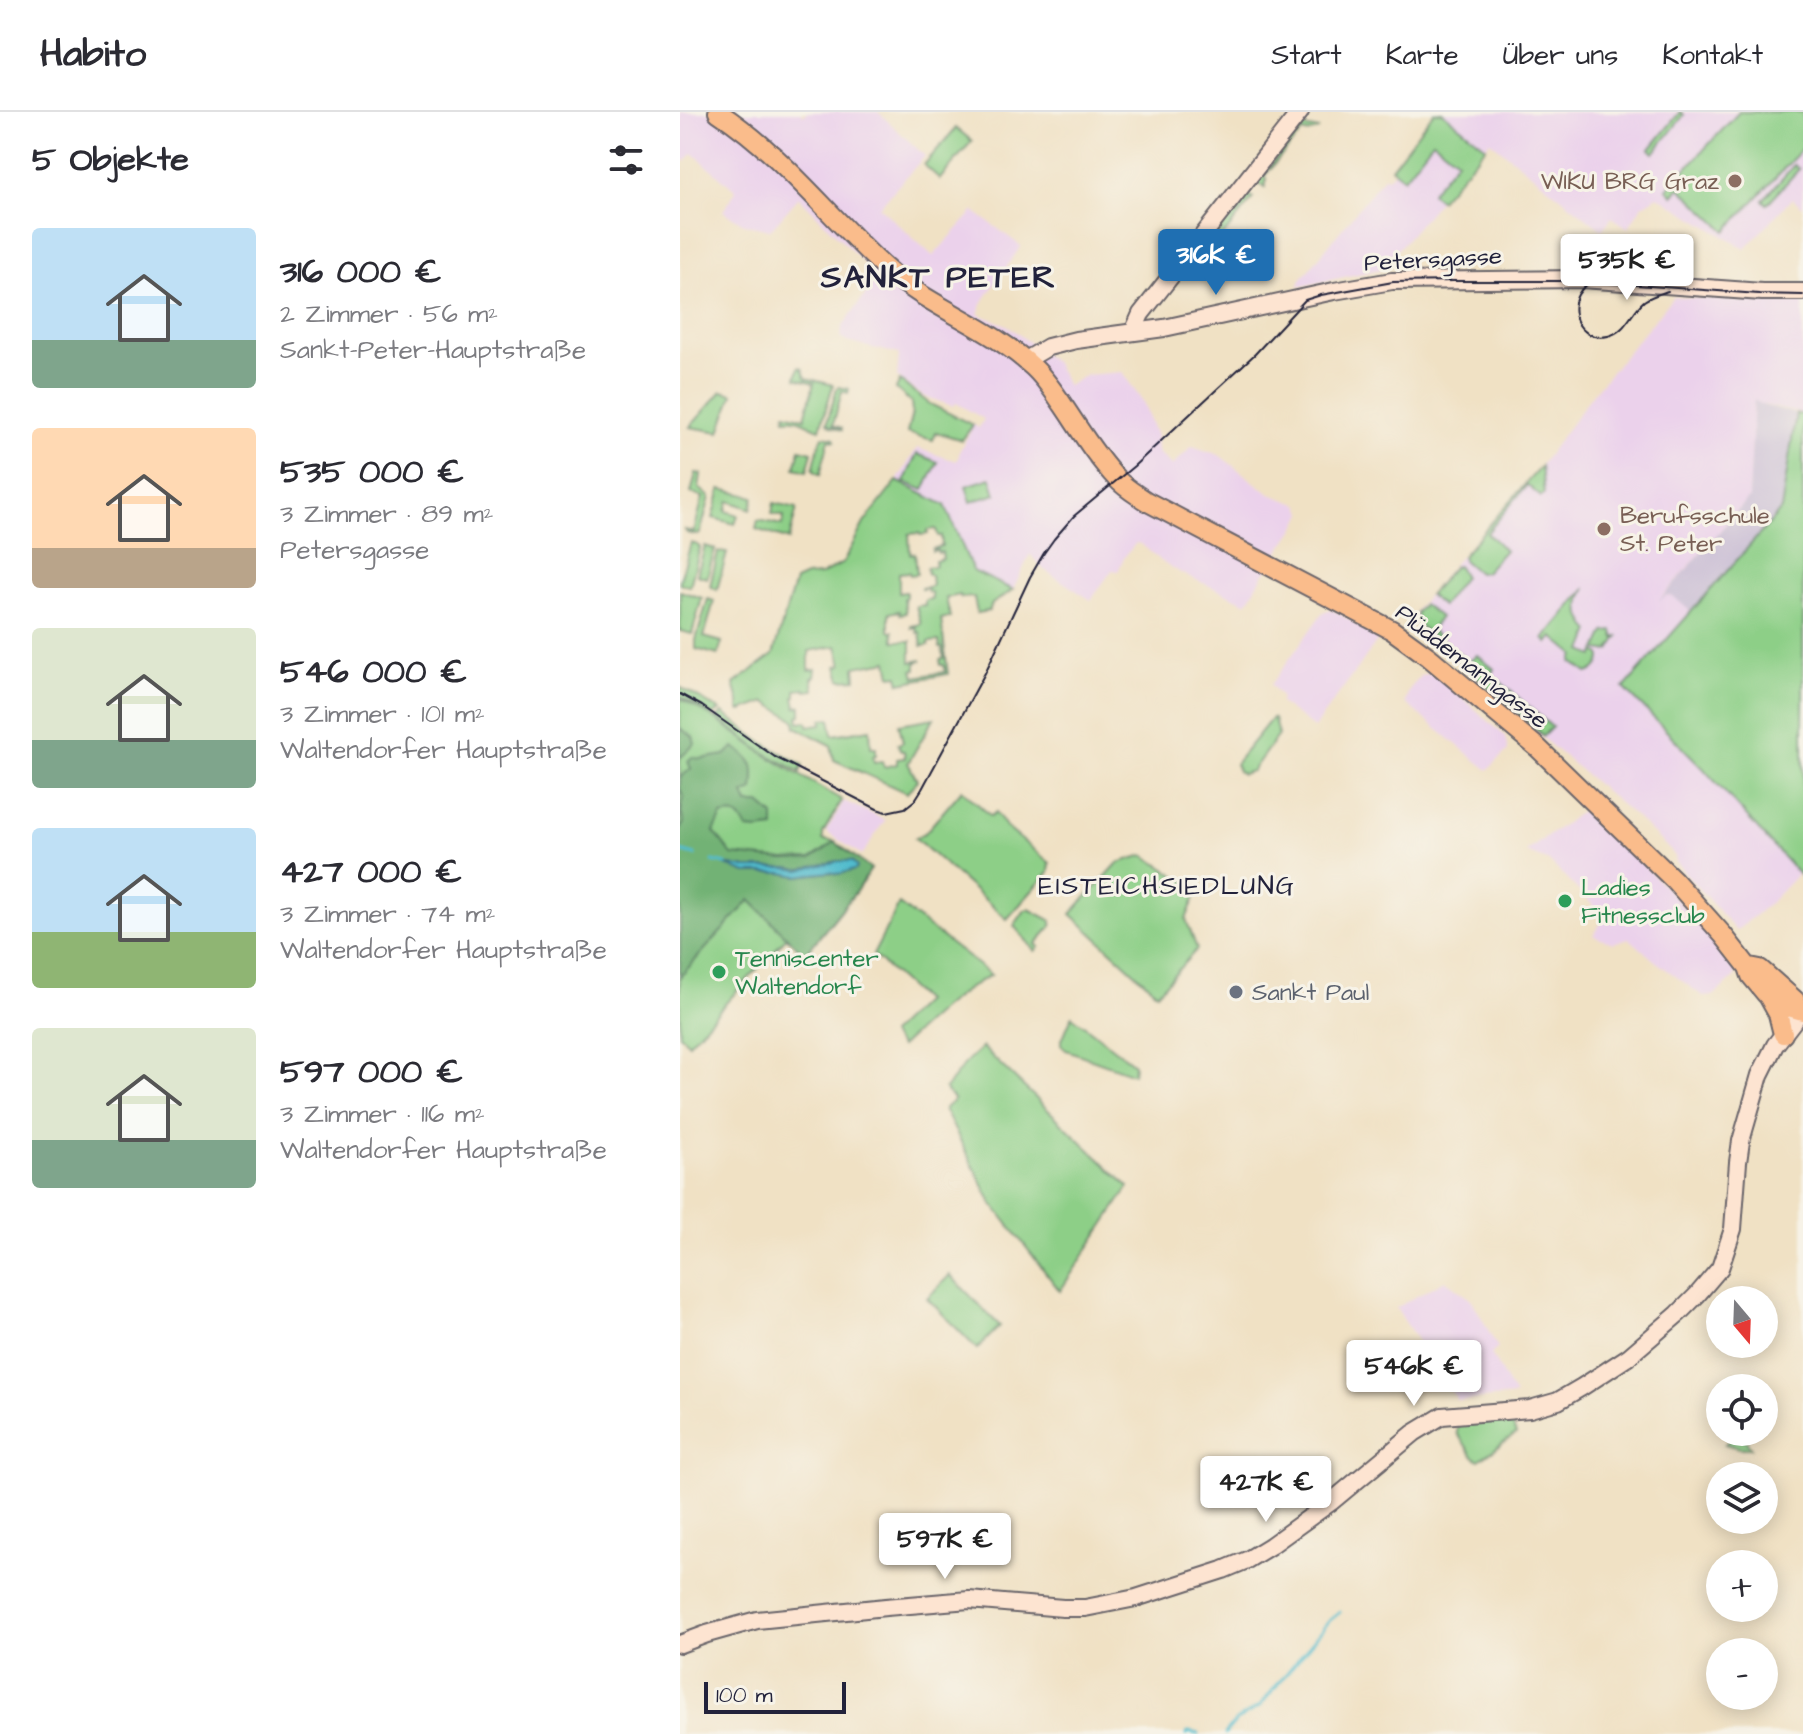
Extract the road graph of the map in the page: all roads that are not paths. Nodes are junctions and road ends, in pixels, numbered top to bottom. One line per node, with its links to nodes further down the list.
1 (718, 112): 5 (main road, Plüddemanngasse)
2 (1300, 112): 4 (main road)
3 (1803, 292): 4 (main road, Petersgasse)
4 (1133, 332): 5 (main road, Petersgasse)
5 (1026, 360): 6 (main road, Plüddemanngasse)
6 (1748, 967): 7 (main road, Plüddemanngasse); 8 (main road, Plüddemanngasse)
7 (1766, 994): 8 (main road); 9 (main road, Plüddemanngasse)
8 (1802, 1010): 9 (main road)
9 (1783, 1034): 10 (main road)
10 (680, 1644)

